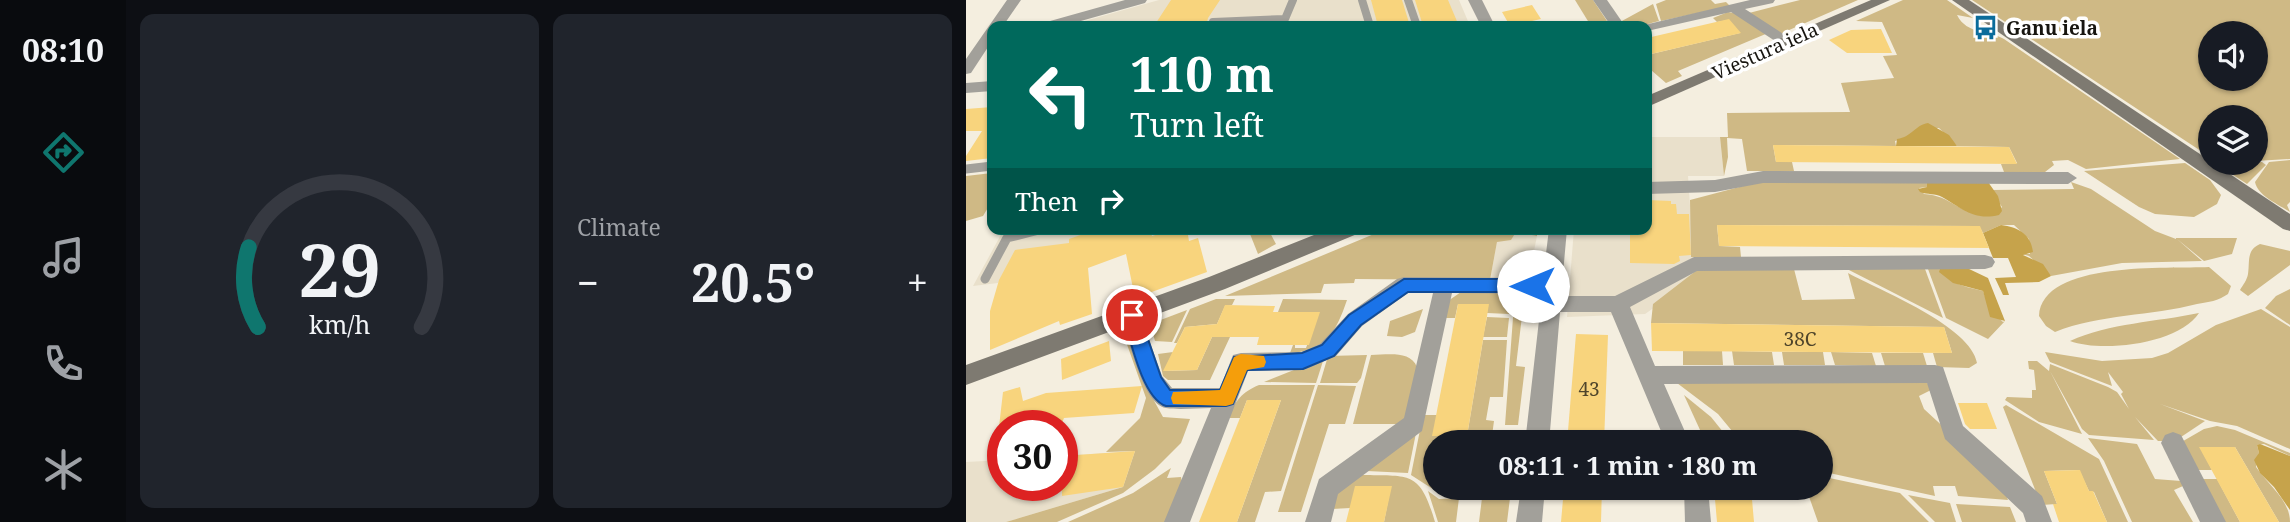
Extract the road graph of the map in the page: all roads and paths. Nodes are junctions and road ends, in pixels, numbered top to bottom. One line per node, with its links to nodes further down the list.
1 (1014, 0): 12 (street)
2 (1140, 0): 13 (street)
3 (1293, 0): 14 (lane)
4 (1362, 0): 15 (lane)
5 (1408, 0): 16 (lane)
6 (1475, 0): 17 (street)
7 (1600, 0): 18 (street)
8 (1768, 0): 11 (street)
9 (1883, 0): 21 (street, Viestura iela)
10 (1959, 0): 30 (street)
11 (1734, 8): 19 (street); 21 (street)
12 (999, 21)
13 (1066, 21)
14 (1237, 21)
15 (1368, 21)
16 (1415, 21)
17 (1486, 21)
18 (1615, 21)
19 (1652, 26)
20 (987, 41): 22 (street)
21 (1786, 42): 25 (street, Viestura iela)
22 (969, 62)
23 (987, 86): 24 (street)
24 (966, 88)
25 (1652, 101)
26 (987, 167): 27 (lane)
27 (966, 169)
28 (2068, 178): 29 (street)
29 (1652, 188)
30 (2290, 224)
31 (1019, 235): 35 (lane)
32 (1335, 235): 39 (street)
33 (1557, 235): 37 (street)
34 (1985, 262): 38 (street)
35 (985, 279)
36 (1444, 286): 37 (street); 42 (street); 49 (street)
37 (1552, 295): 38 (street); 43 (street)
38 (1618, 304): 41 (street)
39 (1132, 315): 40 (street); 42 (street)
40 (966, 375)
41 (1648, 375): 44 (street); 52 (street)
42 (1226, 398): 48 (street)
43 (1538, 430)
44 (1672, 430)
45 (2173, 443): 53 (street)
46 (1532, 500): 50 (street)
47 (1697, 500): 51 (street)
48 (1177, 522)
49 (1318, 522)
50 (1529, 522)
51 (1698, 522)
52 (2039, 522)
53 (2214, 522)

